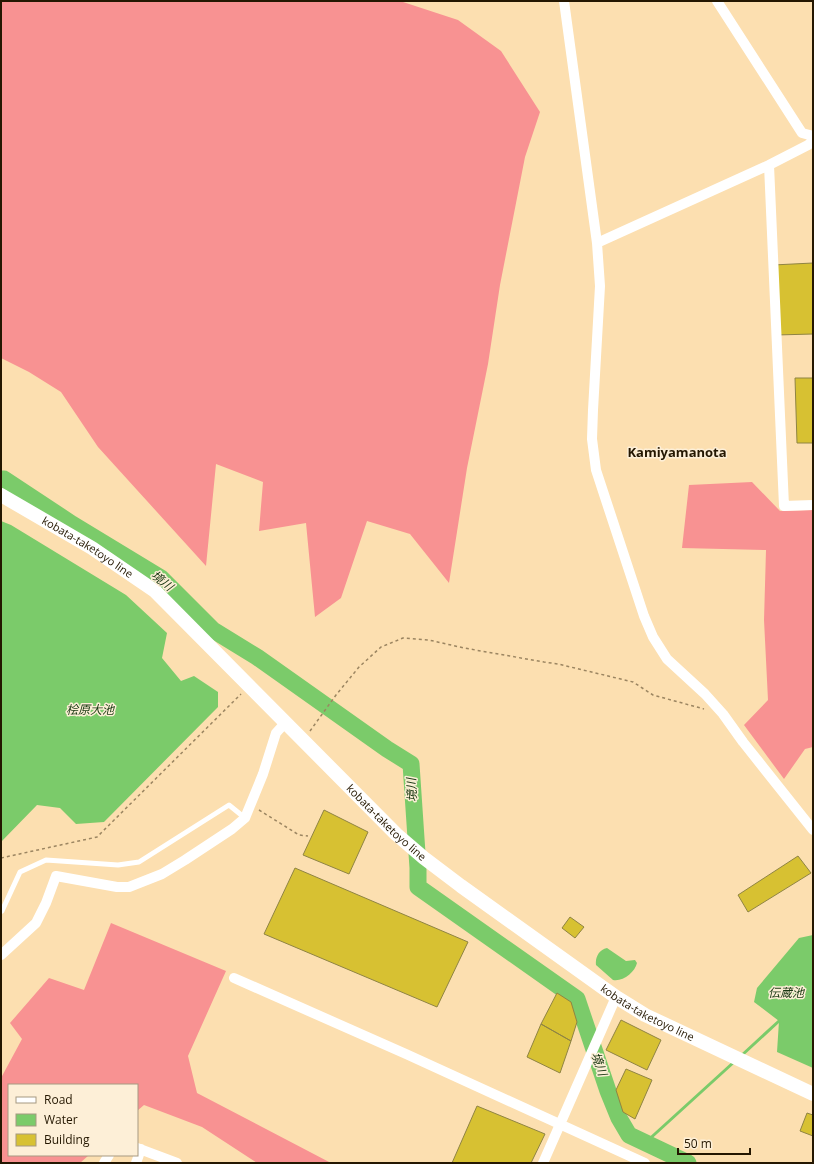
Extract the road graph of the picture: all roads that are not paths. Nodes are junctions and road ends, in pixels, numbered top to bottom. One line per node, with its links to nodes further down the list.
1 (564, 1): 6 (street)
2 (717, 1): 3 (street)
3 (813, 136)
4 (813, 141): 5 (street)
5 (769, 165): 6 (street); 8 (street)
6 (598, 242): 11 (street)
7 (1, 495): 9 (main road, kobata-taketoyo line)
8 (813, 505)
9 (286, 722): 10 (street); 15 (main road, kobata-taketoyo line)
10 (245, 818): 12 (lane); 13 (street)
11 (813, 827)
12 (1, 910)
13 (1, 955)
14 (234, 978): 17 (street)
15 (616, 997): 16 (main road, kobata-taketoyo line); 17 (street)
16 (813, 1094)
17 (561, 1124): 20 (street); 21 (street)
18 (139, 1148): 19 (street)
19 (177, 1163)
20 (543, 1163)
21 (645, 1163)

